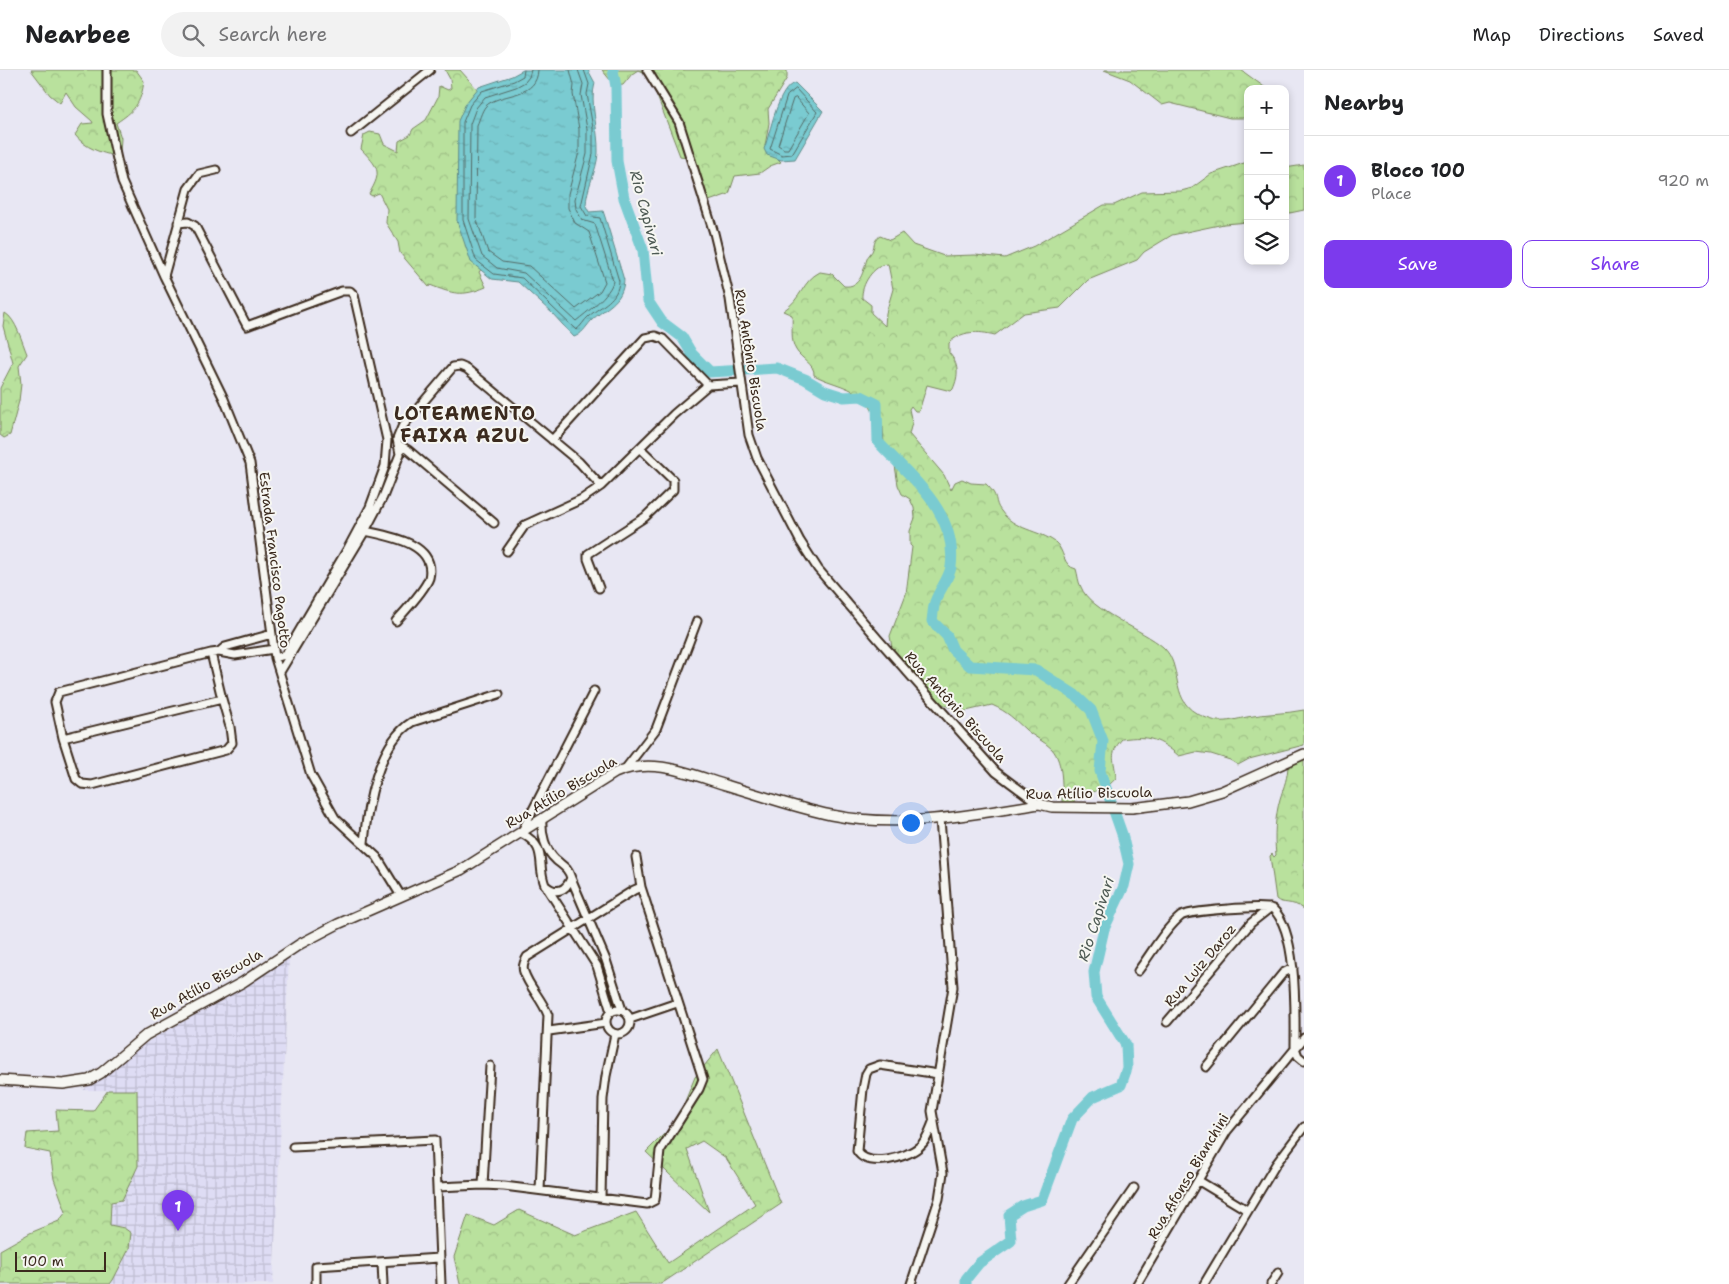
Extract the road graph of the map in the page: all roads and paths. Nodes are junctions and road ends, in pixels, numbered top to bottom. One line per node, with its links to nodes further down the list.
1 (107, 70): 7 (street, Estrada Francisco Pagotto)
2 (430, 70): 4 (street)
3 (647, 70): 8 (street, Rua Antônio Biscuola)
4 (351, 133)
5 (216, 170): 6 (street)
6 (178, 223): 7 (street); 23 (street)
7 (164, 276): 20 (street, Estrada Francisco Pagotto)
8 (741, 381): 9 (street); 31 (street, Rua Antônio Biscuola)
9 (708, 385): 10 (street); 12 (street)
10 (552, 440): 11 (street); 13 (street)
11 (399, 449): 14 (street); 15 (street)
12 (641, 449): 13 (street); 17 (street)
13 (602, 486): 16 (street)
14 (494, 523)
15 (365, 531): 19 (street); 24 (street)
16 (507, 551)
17 (599, 588)
18 (697, 620): 30 (street)
19 (396, 621)
20 (272, 634): 21 (street, Estrada Francisco Pagotto); 22 (street)
21 (274, 649): 22 (street); 23 (street, Estrada Francisco Pagotto)
22 (215, 652): 27 (street); 28 (street)
23 (275, 658): 24 (street, Estrada Francisco Pagotto)
24 (280, 672): 35 (street, Estrada Francisco Pagotto)
25 (594, 691): 34 (street)
26 (499, 694): 35 (street)
27 (222, 699): 28 (street); 28 (street)
28 (62, 738)
29 (1304, 754): 31 (street, Rua Atílio Biscuola)
30 (626, 768): 32 (street, Rua Atílio Biscuola); 33 (street, Rua Atílio Biscuola)
31 (1039, 804): 33 (street, Rua Atílio Biscuola)
32 (542, 819): 34 (street, Rua Atílio Biscuola); 37 (street)
33 (940, 819): 63 (street)
34 (521, 833): 38 (street); 40 (street, Rua Atílio Biscuola)
35 (364, 843): 40 (street, Estrada Francisco Pagotto)
36 (636, 857): 39 (street)
37 (571, 878): 38 (street); 43 (street)
38 (545, 885): 45 (street)
39 (641, 887): 43 (street); 50 (street)
40 (401, 896): 64 (street, Rua Atílio Biscuola)
41 (1252, 908): 42 (street); 44 (street, Rua Luiz Daroz); 47 (street)
42 (1270, 908): 44 (street, Rua Luiz Daroz); 46 (street)
43 (589, 919): 45 (street); 51 (street)
44 (1251, 923): 54 (street, Rua Luiz Daroz)
45 (573, 929): 52 (street); 56 (street)
46 (1293, 968): 48 (street); 49 (street)
47 (1138, 972)
48 (1281, 977): 49 (street); 62 (street)
49 (1294, 983): 59 (street)
50 (677, 1003): 53 (street); 73 (street)
51 (622, 1010): 52 (street); 53 (street)
52 (611, 1012): 55 (street)
53 (630, 1019): 57 (street)
54 (1167, 1022)
55 (606, 1023): 56 (street); 57 (street)
56 (549, 1031): 72 (street)
57 (615, 1034): 73 (street)
58 (1304, 1038): 59 (street, Rua Afonso Bianchini)
59 (1296, 1048): 60 (street); 68 (street, Rua Afonso Bianchini)
60 (1304, 1061)
61 (490, 1066): 69 (street)
62 (1206, 1067)
63 (938, 1074): 65 (street); 65 (street)
64 (0, 1080)
65 (934, 1119): 81 (street)
66 (1304, 1127): 74 (street)
67 (293, 1147): 70 (street)
68 (1199, 1181): 74 (street); 83 (street, Rua Afonso Bianchini)
69 (483, 1185): 70 (street); 72 (street)
70 (437, 1187): 75 (street)
71 (1134, 1188): 82 (street)
72 (540, 1190): 73 (street)
73 (601, 1198)
74 (1247, 1210): 84 (street)
75 (439, 1258): 76 (street); 80 (street)
76 (382, 1263): 78 (street); 79 (street)
77 (1278, 1273): 85 (street)
78 (316, 1284)
79 (383, 1284)
80 (442, 1284)
81 (911, 1284)
82 (1068, 1284)
83 (1137, 1284)
84 (1204, 1284)
85 (1271, 1284)

